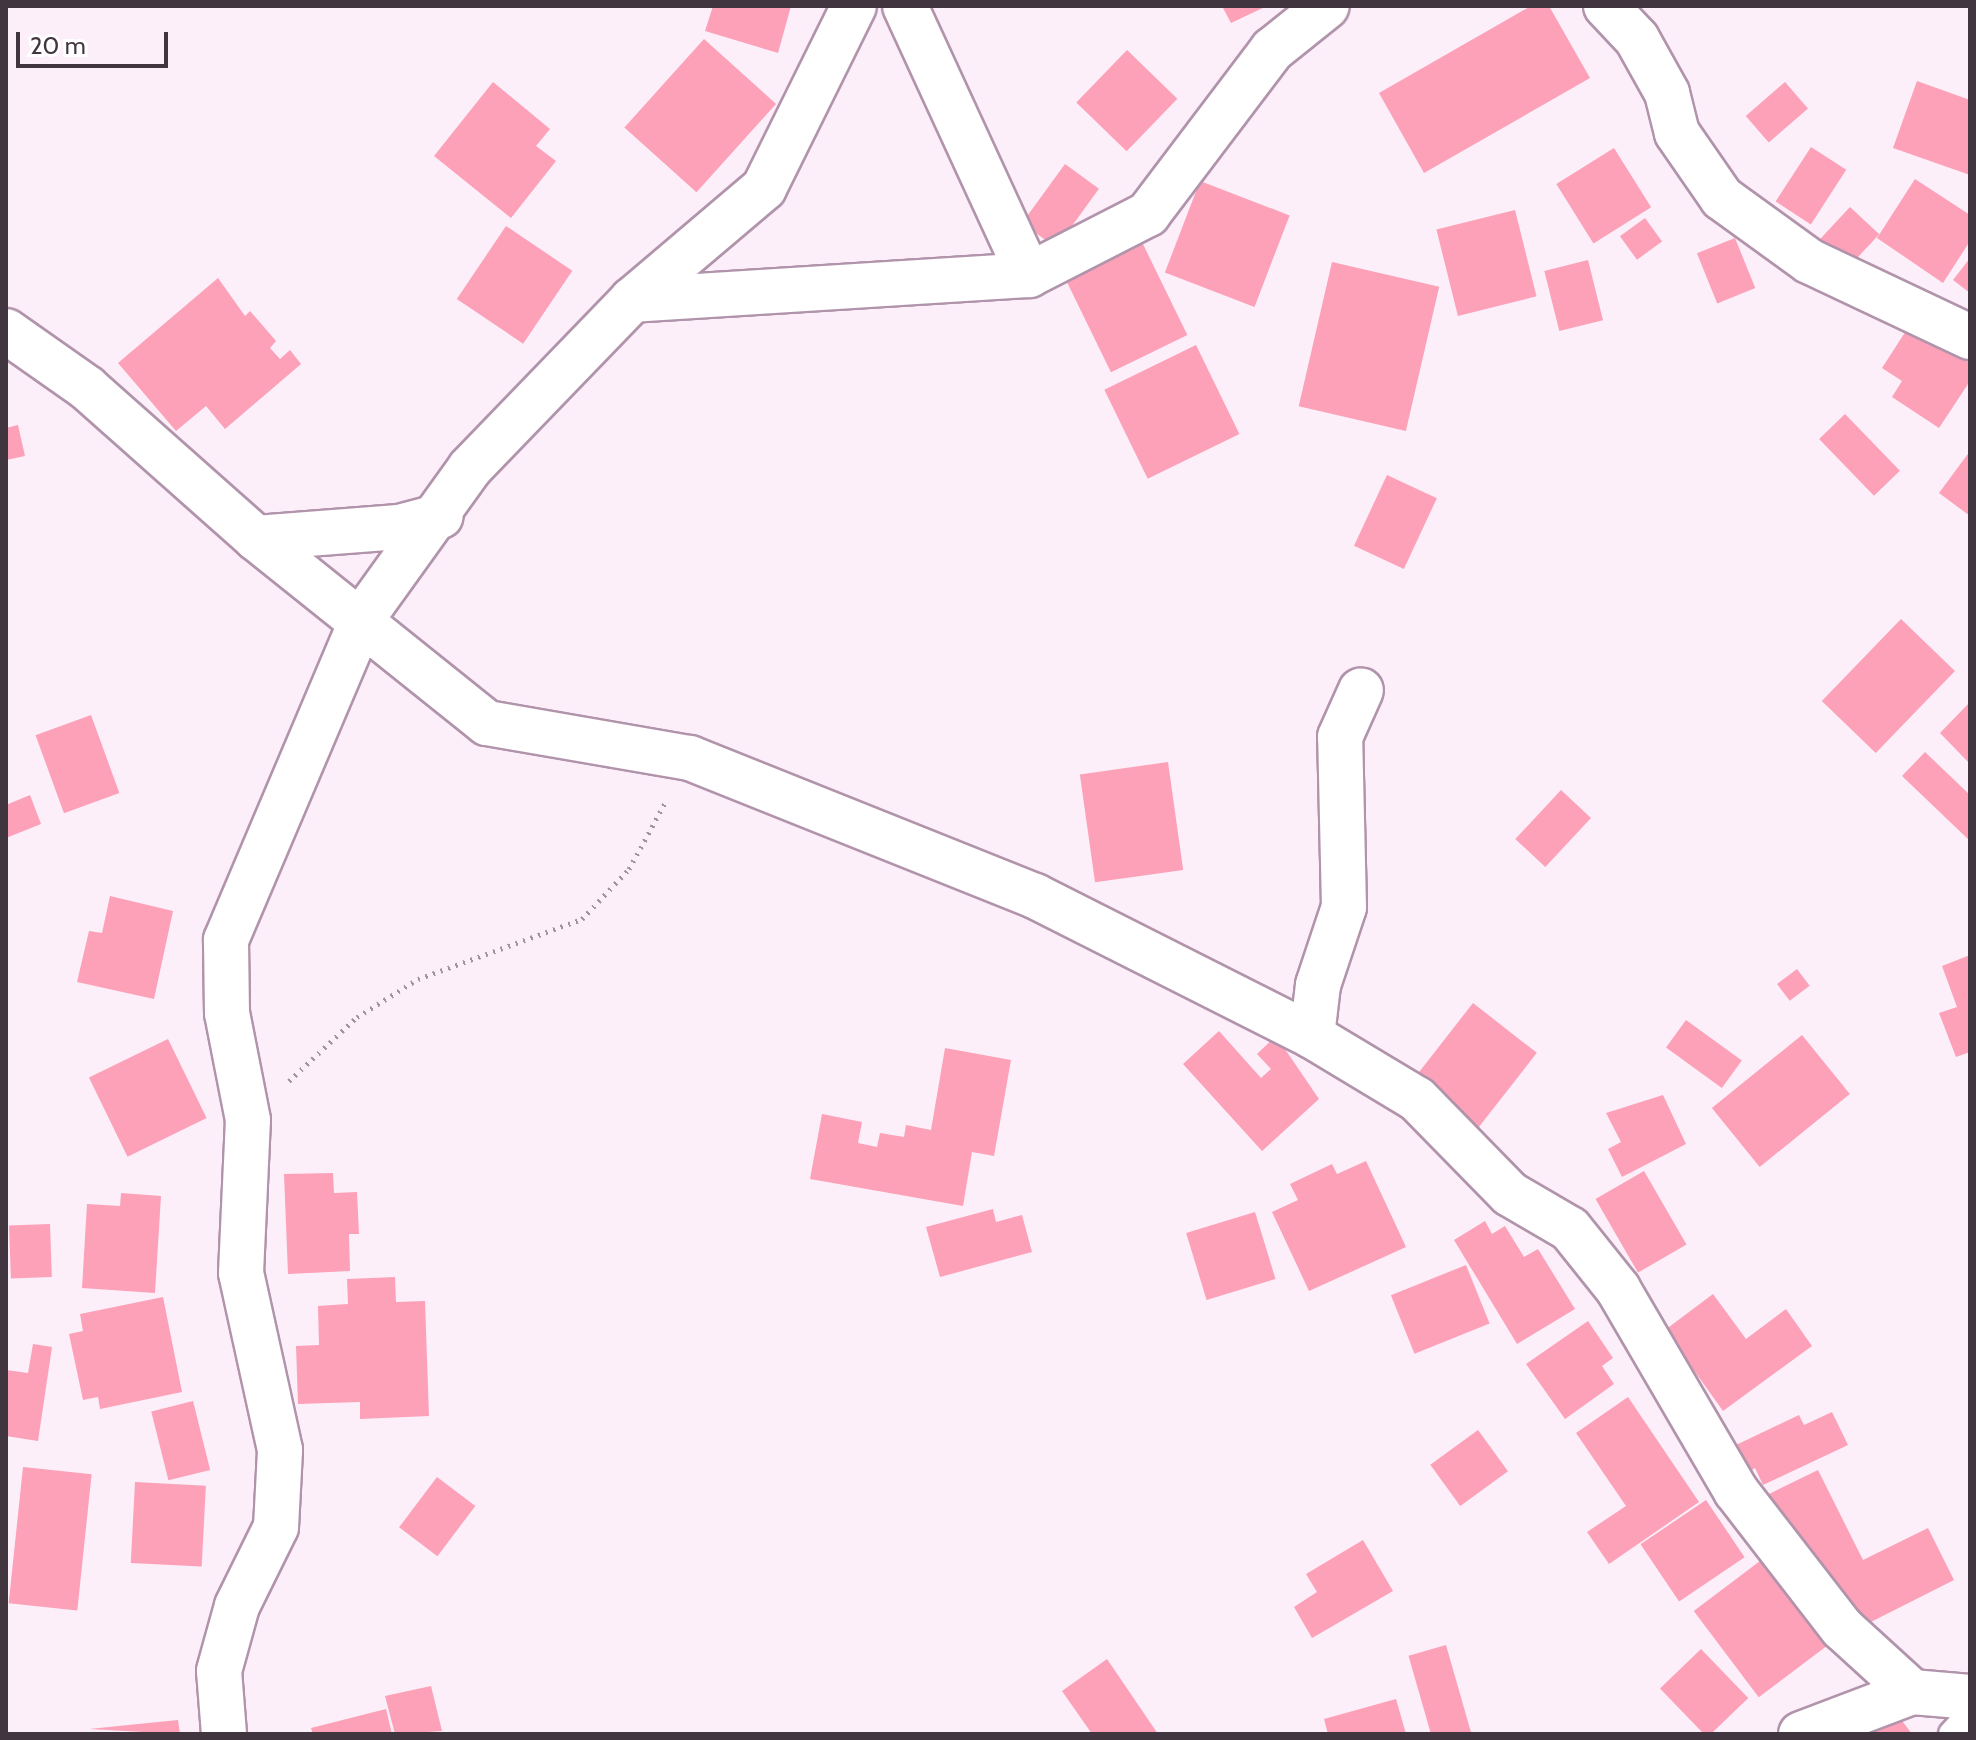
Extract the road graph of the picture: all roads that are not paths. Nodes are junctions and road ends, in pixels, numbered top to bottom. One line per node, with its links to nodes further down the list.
1 (854, 6): 6 (street)
2 (905, 6): 5 (street)
3 (1327, 6): 5 (street)
4 (1606, 6): 8 (street)
5 (1029, 275): 6 (street)
6 (632, 300): 9 (street)
7 (6, 331): 10 (street)
8 (1970, 337)
9 (441, 516): 10 (street); 11 (street)
10 (256, 538): 11 (street)
11 (363, 617): 13 (street); 17 (street)
12 (1361, 690): 13 (street)
13 (1312, 1036): 14 (street)
14 (1912, 1692): 15 (street); 18 (street)
15 (1970, 1697)
16 (1970, 1715): 19 (lane)
17 (224, 1734)
18 (1801, 1734)
19 (1952, 1734)

